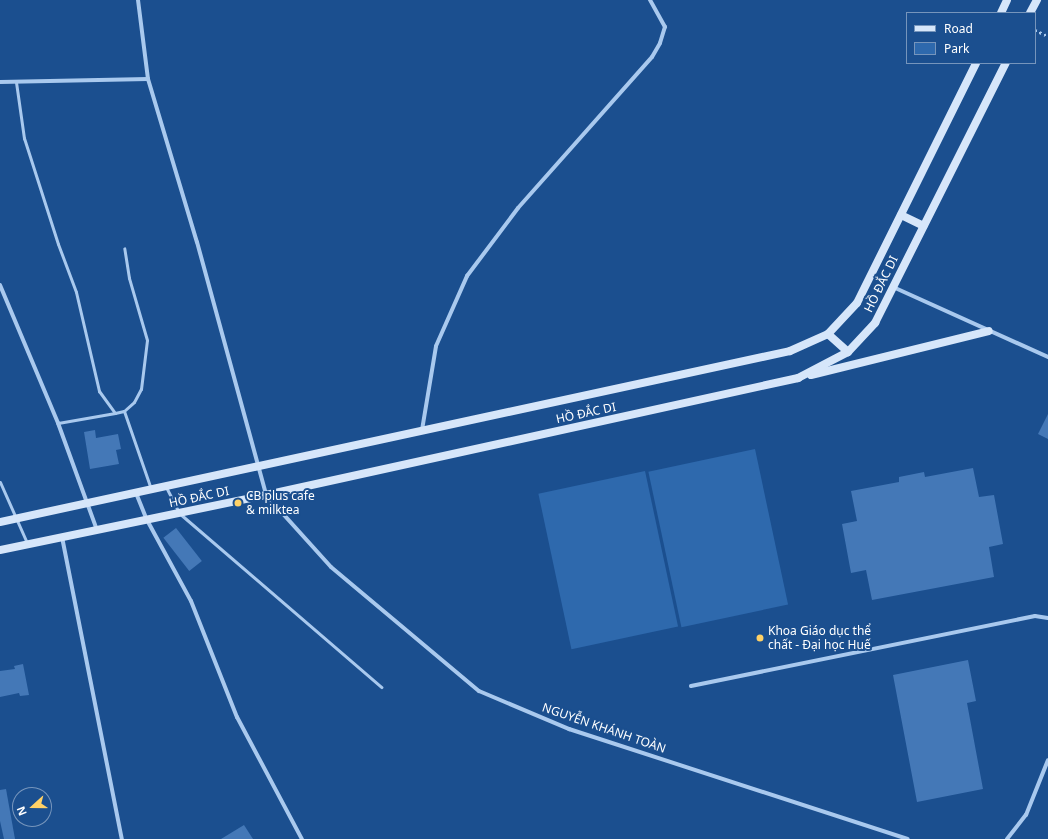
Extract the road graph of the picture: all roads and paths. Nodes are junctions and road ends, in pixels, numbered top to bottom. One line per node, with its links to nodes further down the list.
1 (138, 0): 11 (street)
2 (650, 0): 27 (street)
3 (1007, 0): 5 (street)
4 (1037, 0): 6 (street)
5 (1001, 12)
6 (1031, 12)
7 (1036, 30): 8 (path)
8 (1048, 36)
9 (976, 64): 14 (street, HỒ ĐẮC DI)
10 (1005, 64): 15 (street, HỒ ĐẮC DI)
11 (148, 79): 13 (street); 28 (street)
12 (0, 82): 13 (street)
13 (16, 82): 25 (lane)
14 (901, 215): 15 (street); 20 (street, HỒ ĐẮC DI)
15 (924, 226): 18 (street, HỒ ĐẮC DI)
16 (124, 248): 24 (lane)
17 (0, 285): 26 (street)
18 (893, 287): 19 (street); 21 (street, HỒ ĐẮC DI)
19 (989, 331): 22 (street); 23 (street)
20 (828, 334): 21 (street); 27 (street, HỒ ĐẮC DI)
21 (848, 352): 23 (street, HỒ ĐẮC DI)
22 (1048, 357)
23 (798, 378): 33 (street, HỒ ĐẮC DI)
24 (124, 410): 25 (lane); 31 (lane)
25 (115, 413): 26 (lane)
26 (58, 424): 34 (street)
27 (422, 430): 28 (street, HỒ ĐẮC DI)
28 (258, 466): 30 (street, HỒ ĐẮC DI); 33 (street)
29 (0, 482): 36 (lane)
30 (166, 486): 31 (street, HỒ ĐẮC DI); 35 (lane)
31 (151, 489): 32 (street, HỒ ĐẮC DI)
32 (136, 492): 34 (street, HỒ ĐẮC DI); 37 (street)
33 (266, 495): 35 (street, HỒ ĐẮC DI); 49 (street, NGUYỄN KHÁNH TOÀN)
34 (87, 503): 36 (street, HỒ ĐẮC DI); 39 (street)
35 (179, 513): 37 (street, HỒ ĐẮC DI); 44 (lane)
36 (16, 518): 38 (street, HỒ ĐẮC DI); 41 (lane)
37 (147, 520): 39 (street, HỒ ĐẮC DI); 48 (street)
38 (0, 522)
39 (97, 530): 40 (street, HỒ ĐẮC DI)
40 (62, 537): 41 (street, HỒ ĐẮC DI); 47 (street)
41 (27, 545): 42 (street, HỒ ĐẮC DI)
42 (0, 550)
43 (1048, 618): 45 (street)
44 (381, 686)
45 (691, 686)
46 (1048, 760): 50 (street)
47 (122, 839)
48 (302, 839)
49 (908, 839)
50 (1007, 839)

